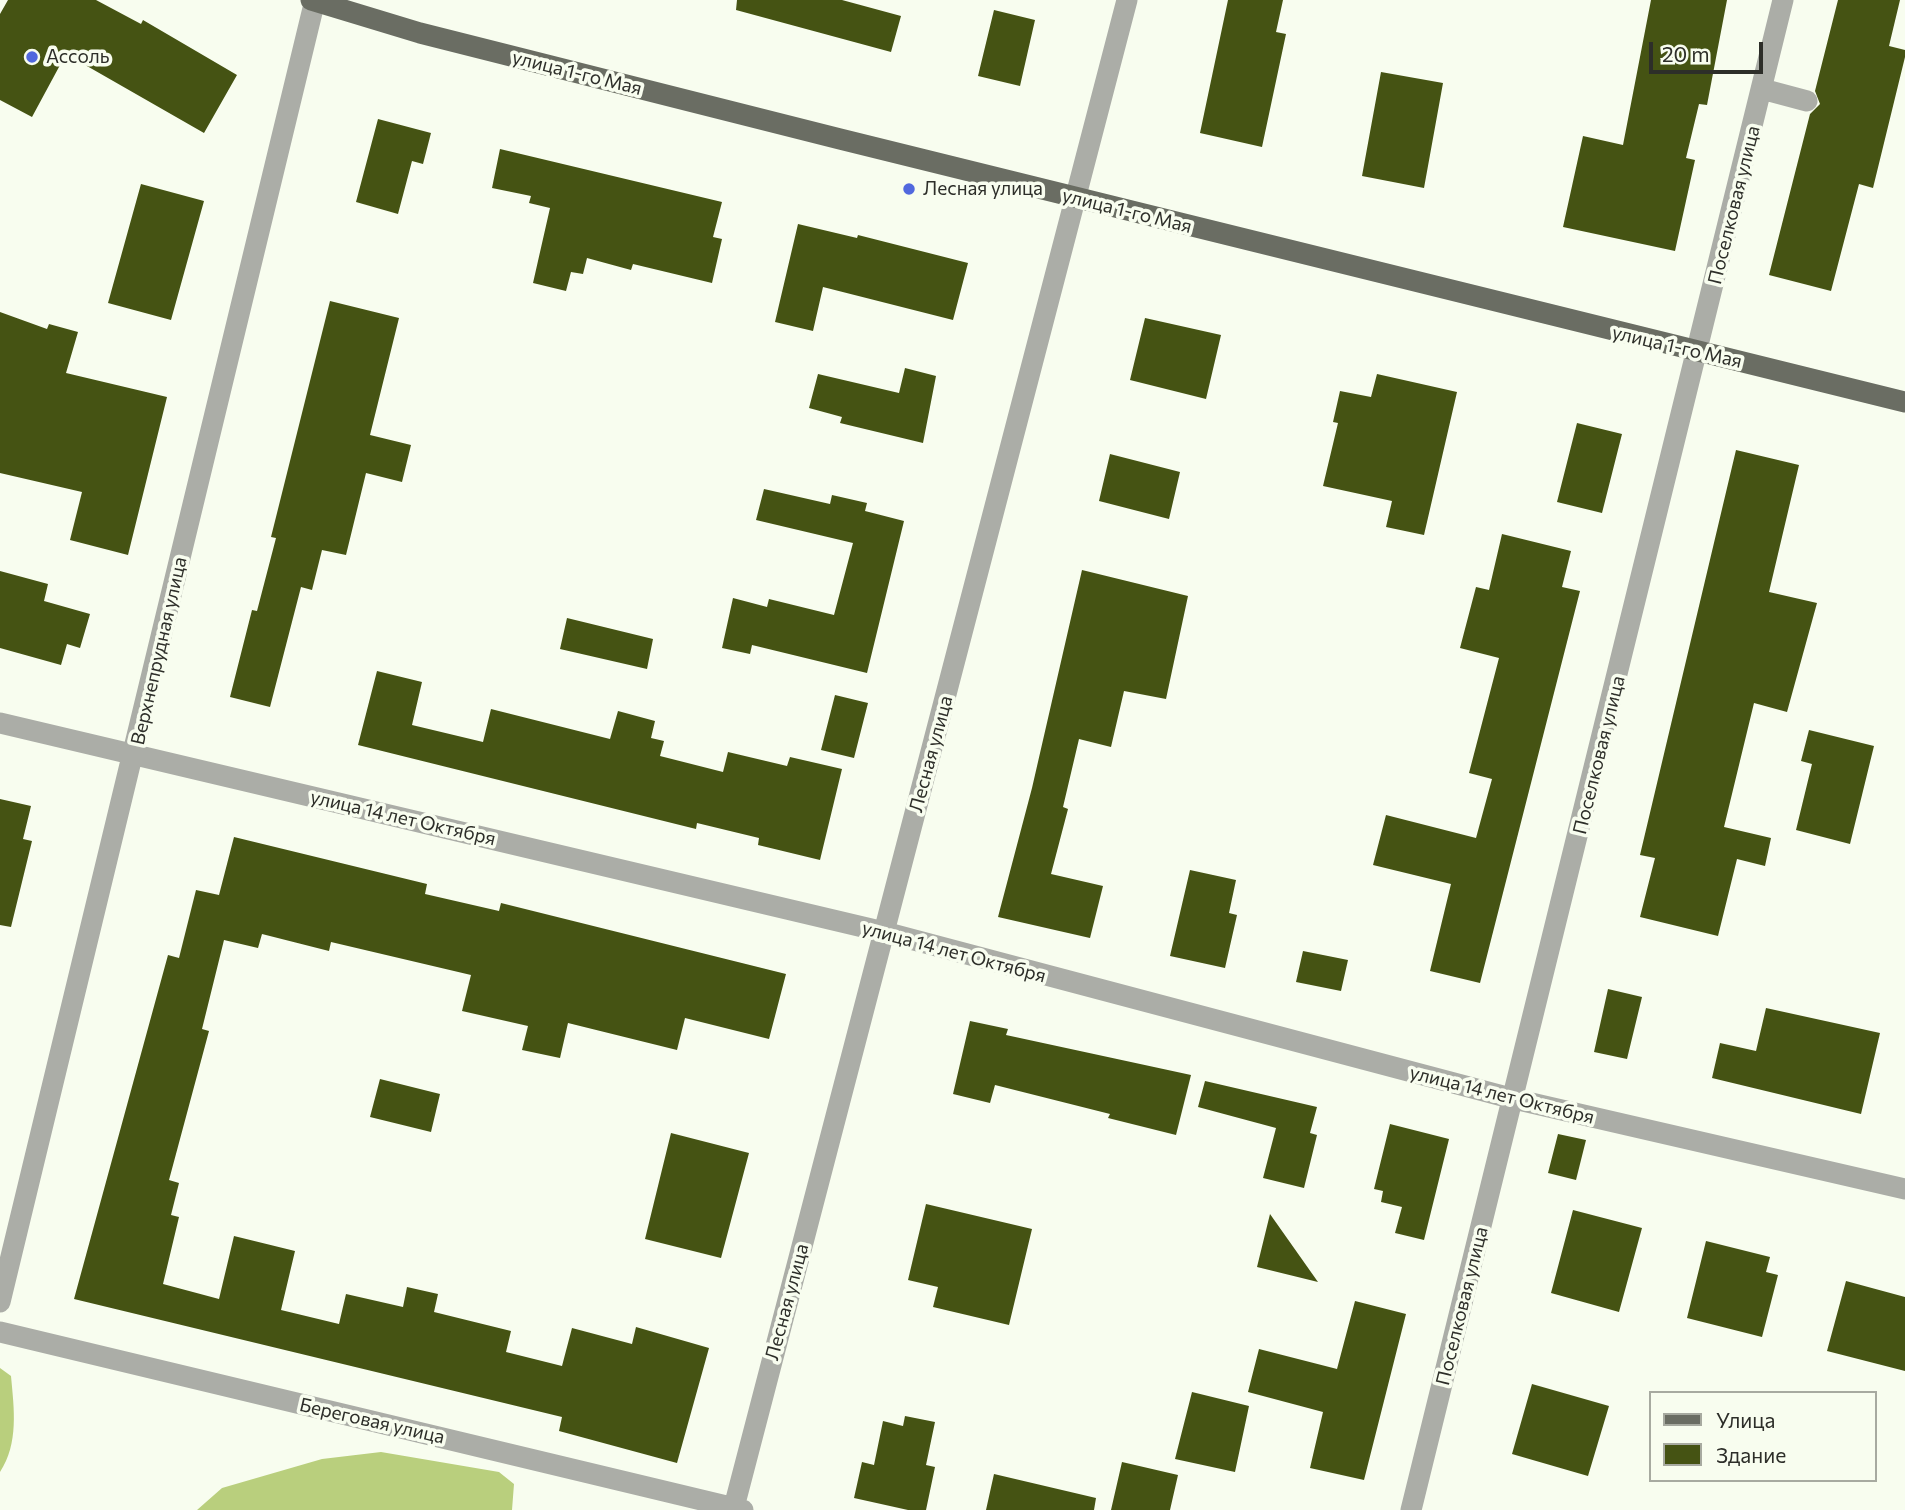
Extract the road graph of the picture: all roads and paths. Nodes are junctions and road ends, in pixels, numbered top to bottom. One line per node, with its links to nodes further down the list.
1 (1126, 0): 6 (street, Лесная улица)
2 (1783, 0): 4 (street, Поселковая улица)
3 (313, 1): 6 (main road, улица 1-го Мая); 10 (street, Верхнепрудная улица)
4 (1762, 89): 5 (street); 7 (street, Поселковая улица)
5 (1807, 100)
6 (1077, 199): 7 (main road, улица 1-го Мая); 11 (street, Лесная улица)
7 (1698, 352): 8 (main road, улица 1-го Мая); 12 (street, Поселковая улица)
8 (1905, 402)
9 (0, 723): 10 (street, улица 14 лет Октября)
10 (134, 754): 11 (street, улица 14 лет Октября); 14 (street, Верхнепрудная улица)
11 (884, 932): 12 (street, улица 14 лет Октября); 16 (street, Лесная улица)
12 (1514, 1099): 13 (street, улица 14 лет Октября); 17 (street, Поселковая улица)
13 (1905, 1189)
14 (0, 1302)
15 (0, 1332): 16 (street, Береговая улица)
16 (738, 1509)
17 (1411, 1510)

